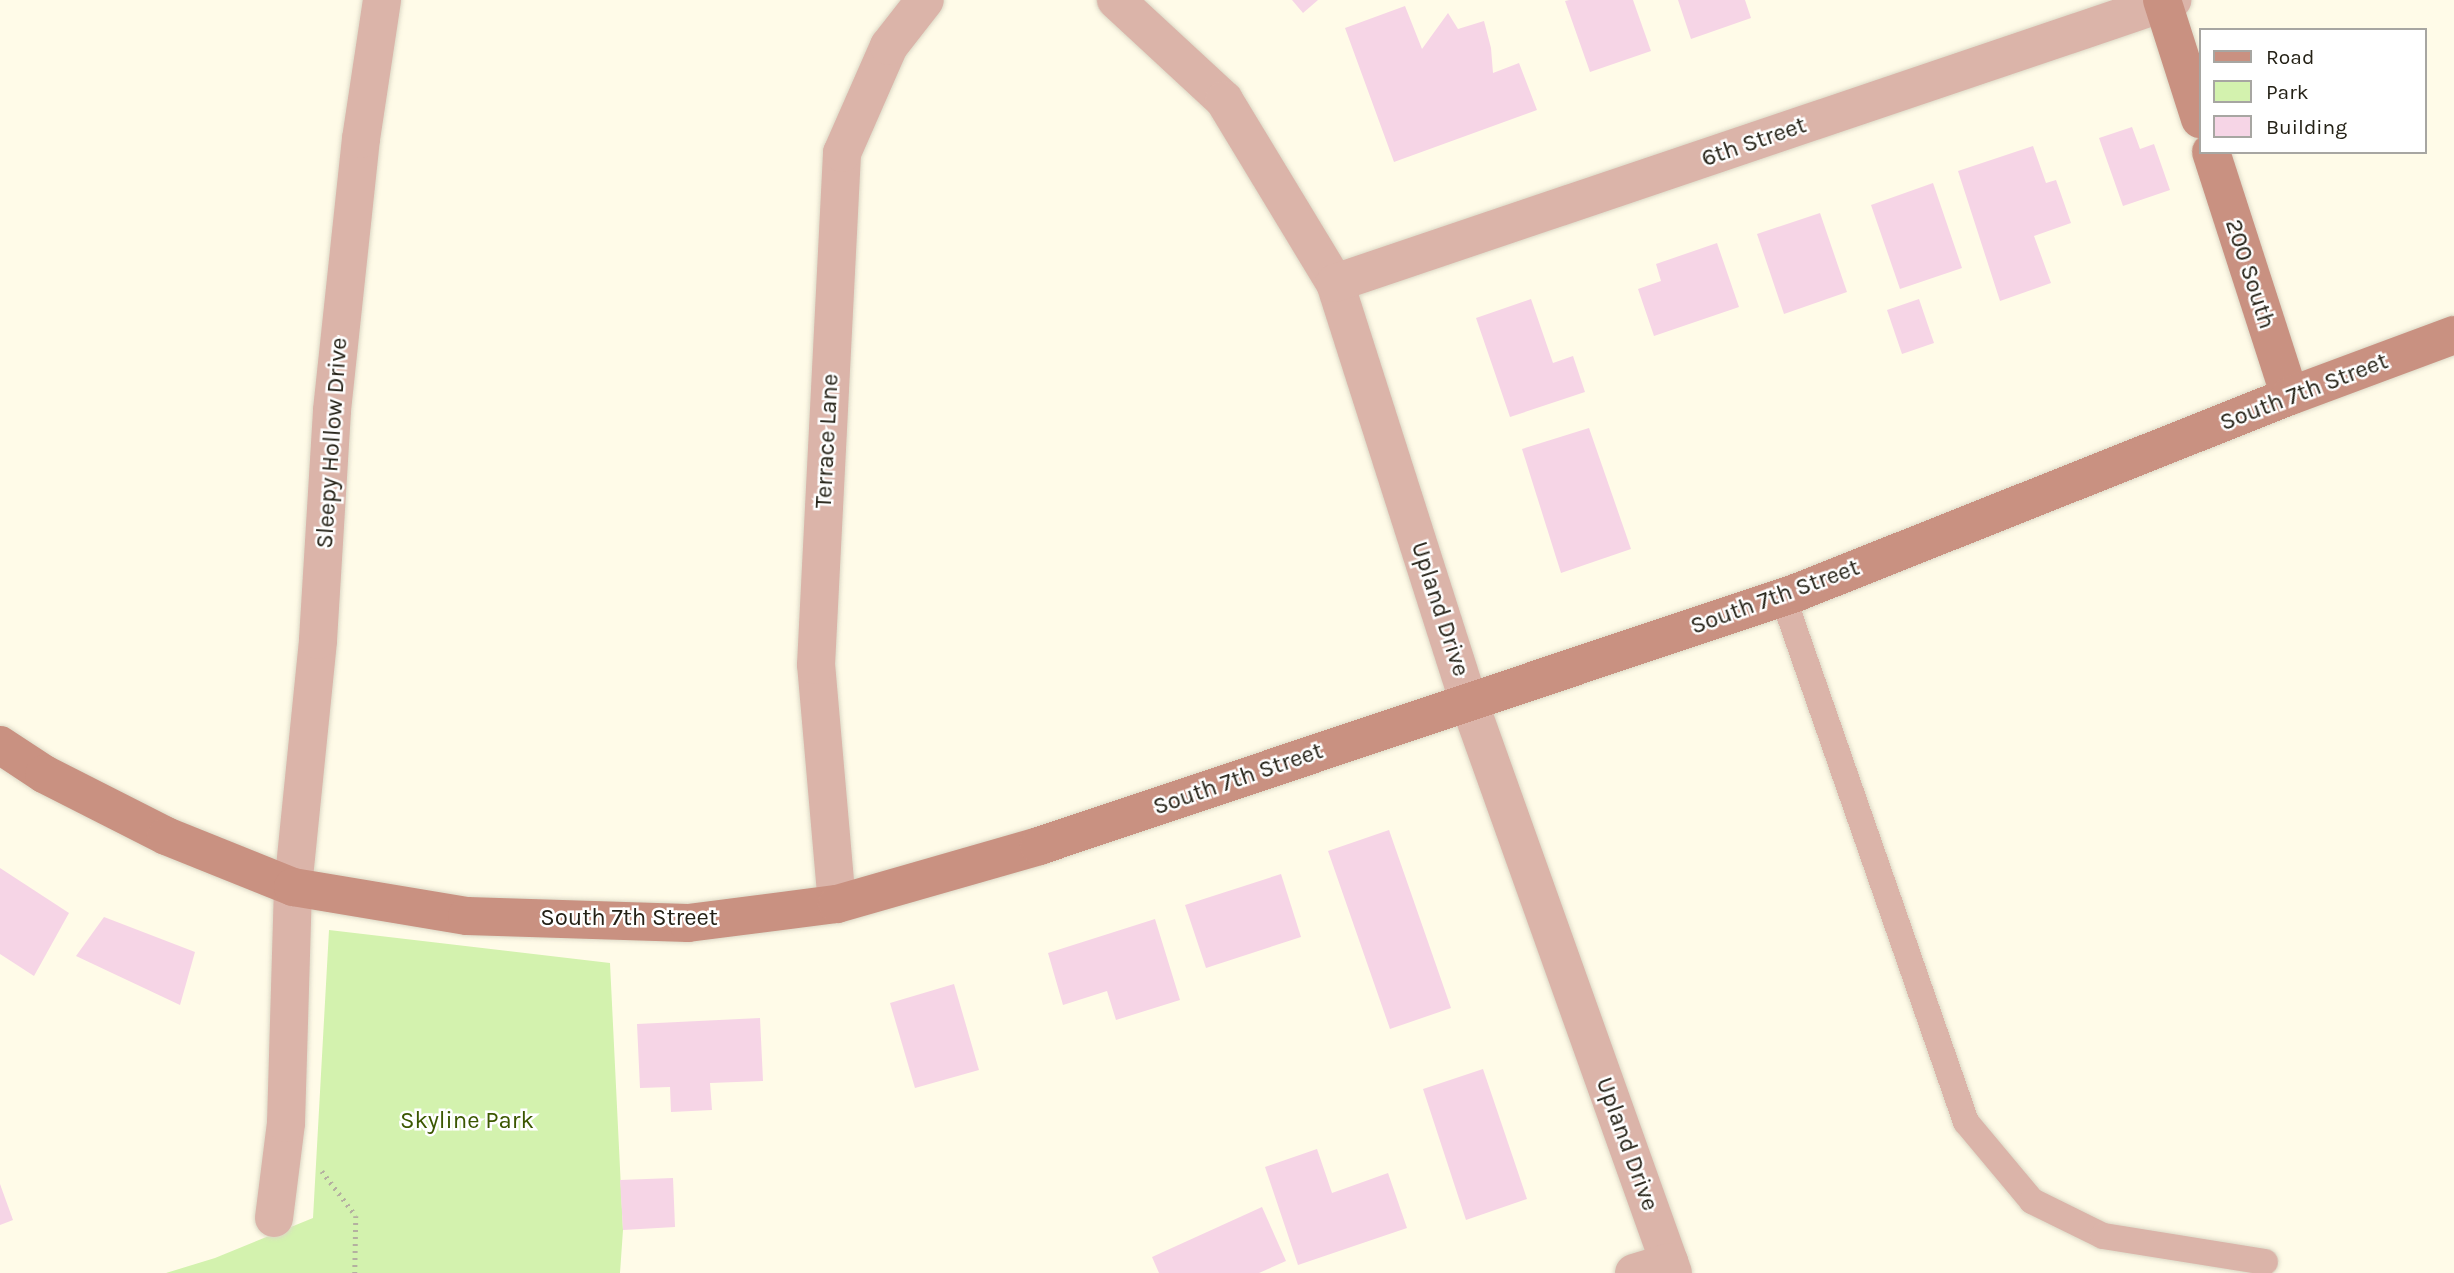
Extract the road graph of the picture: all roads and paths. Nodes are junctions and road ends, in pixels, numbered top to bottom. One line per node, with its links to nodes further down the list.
1 (382, 0): 13 (street, Sleepy Hollow Drive)
2 (925, 0): 14 (street, Terrace Lane)
3 (1116, 0): 7 (street, Upland Drive)
4 (2166, 1): 5 (street); 7 (street, 6th Street)
5 (2198, 112)
6 (2212, 154): 9 (street, 200 South)
7 (1335, 283): 11 (street, Upland Drive)
8 (2454, 335): 9 (street, South 7th Street)
9 (2290, 396): 10 (street, South 7th Street)
10 (1783, 597): 11 (street, South 7th Street); 17 (lane)
11 (1469, 702): 14 (street, South 7th Street); 18 (street, Upland Drive)
12 (0, 745): 13 (street, South 7th Street)
13 (293, 887): 14 (street, South 7th Street); 15 (street, Sleepy Hollow Drive)
14 (837, 904)
15 (286, 1123): 16 (street, Sleepy Hollow Drive); 19 (path)
16 (274, 1218)
17 (2265, 1262)
18 (1659, 1269)
19 (355, 1273)

